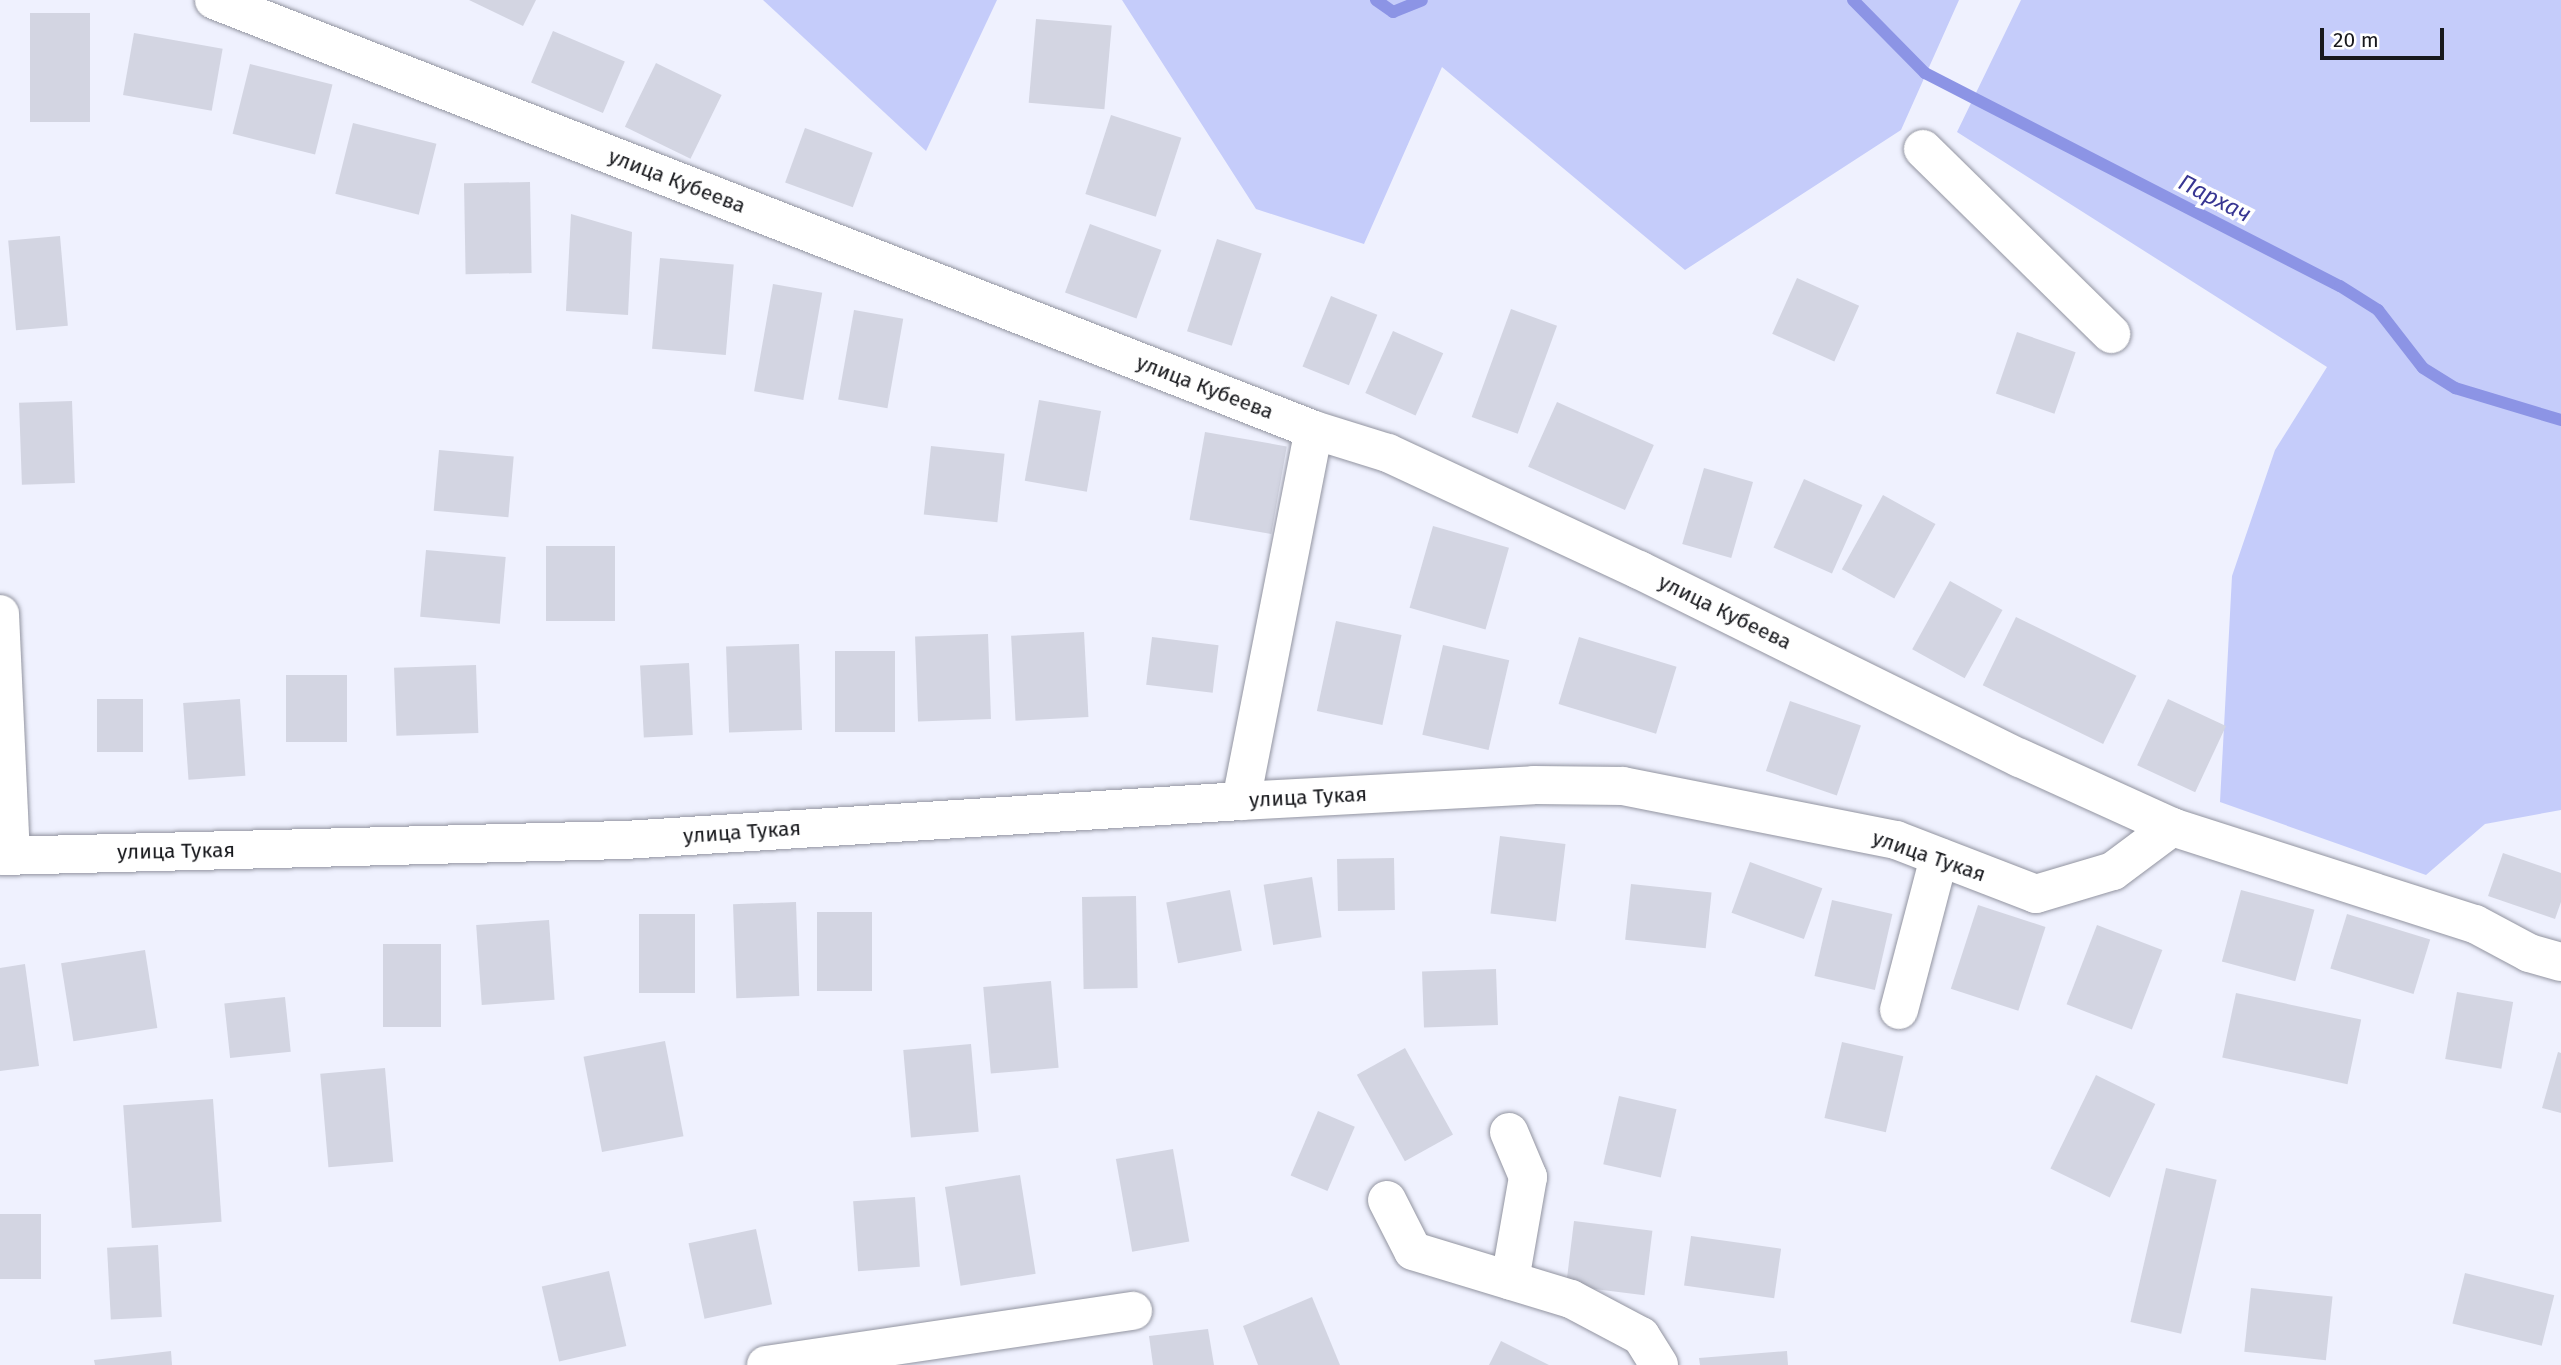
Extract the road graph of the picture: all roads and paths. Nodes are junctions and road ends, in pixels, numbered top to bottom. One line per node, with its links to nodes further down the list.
1 (214, 0): 4 (street, улица Кубеева)
2 (1923, 149): 3 (street)
3 (2111, 334)
4 (1314, 430): 6 (street); 7 (street, улица Кубеева)
5 (0, 614): 8 (street)
6 (1241, 800): 8 (street, улица Тукая); 9 (street, улица Тукая)
7 (2172, 827): 9 (street, улица Тукая); 10 (street)
8 (6, 856)
9 (1939, 857): 11 (street)
10 (2561, 962)
11 (1899, 1010)
12 (1509, 1132): 14 (street)
13 (1387, 1200): 14 (street)
14 (1510, 1280): 17 (street)
15 (1133, 1311): 16 (street)
16 (766, 1365)
17 (1659, 1365)

